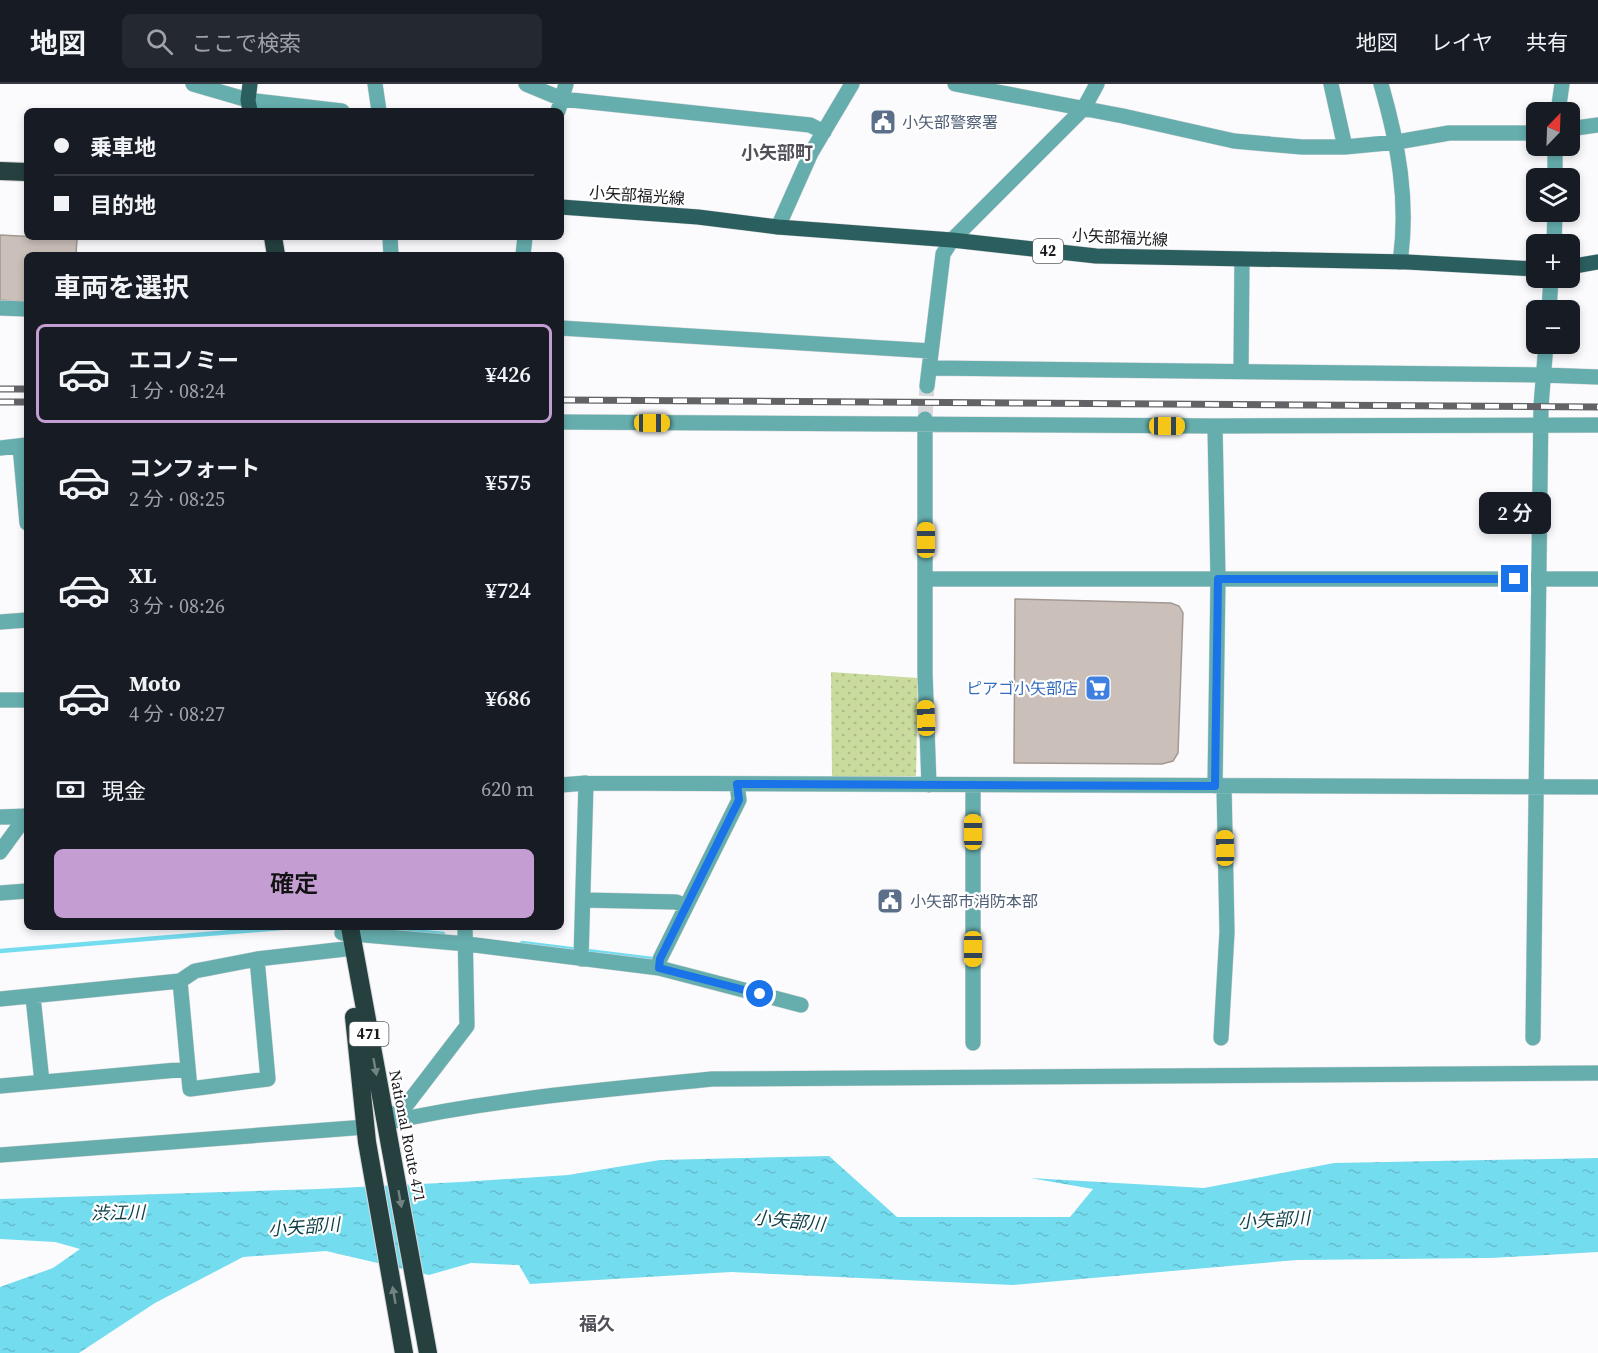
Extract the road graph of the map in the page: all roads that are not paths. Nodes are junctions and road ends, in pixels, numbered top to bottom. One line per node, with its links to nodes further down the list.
1 (193, 84): 13 (street)
2 (250, 84): 13 (main road)
3 (375, 84): 15 (street)
4 (526, 84): 11 (street)
5 (852, 84): 19 (street)
6 (956, 84): 16 (street)
7 (1096, 84): 16 (street)
8 (1331, 84): 22 (street)
9 (1381, 84): 21 (street)
10 (1562, 84): 12 (street)
11 (562, 98): 19 (street)
12 (1559, 102)
13 (249, 106): 14 (street)
14 (286, 108)
15 (379, 108)
16 (1084, 108): 22 (street); 27 (street)
17 (1598, 125): 18 (street)
18 (1580, 127)
19 (824, 132): 26 (street)
20 (1526, 133): 21 (street)
21 (1397, 142): 22 (street); 29 (street)
22 (1345, 147)
23 (0, 171): 24 (highway)
24 (24, 172)
25 (564, 207): 26 (main road, 小矢部福光線 / 42)
26 (778, 227): 27 (main road, 小矢部福光線 / 42)
27 (952, 240): 28 (main road, 小矢部福光線 / 42); 36 (street)
28 (1242, 259): 29 (main road, 小矢部福光線 / 42); 39 (street)
29 (1400, 262): 32 (main road, 小矢部福光線 / 42)
30 (1598, 262): 31 (main road)
31 (1580, 265)
32 (1526, 268)
33 (0, 308): 34 (street)
34 (24, 309)
35 (564, 328): 36 (street)
36 (931, 351): 38 (street)
37 (1545, 354): 40 (street)
38 (930, 368): 39 (street); 42 (street)
39 (1241, 371): 40 (street)
40 (1543, 375): 41 (street); 45 (street)
41 (1598, 377)
42 (927, 386)
43 (564, 422): 44 (street)
44 (925, 422): 47 (street); 50 (street)
45 (1541, 424): 46 (street); 47 (street); 52 (street)
46 (1598, 425)
47 (1215, 426): 51 (street)
48 (24, 445): 49 (street)
49 (0, 448)
50 (926, 579): 51 (street); 61 (street)
51 (1218, 579): 52 (street); 63 (street)
52 (1538, 579): 53 (street); 64 (street)
53 (1598, 579)
54 (24, 620): 55 (street)
55 (0, 622)
56 (0, 700): 57 (street)
57 (24, 700)
58 (586, 783): 59 (street); 60 (street); 72 (street)
59 (564, 784)
60 (737, 784): 61 (street); 73 (street)
61 (929, 785): 62 (street)
62 (973, 785): 63 (street); 86 (street)
63 (1219, 786): 64 (street); 84 (street)
64 (1536, 786): 65 (street); 85 (street)
65 (1598, 787)
66 (24, 815): 67 (street)
67 (0, 817)
68 (24, 819): 69 (street)
69 (0, 852)
70 (24, 891): 71 (street)
71 (0, 893)
72 (583, 900): 73 (street); 78 (street)
73 (686, 906): 79 (street)
74 (465, 930): 76 (street)
75 (347, 936): 76 (street); 77 (street); 91 (highway, National Route 471 / 471, one-way to 91); 92 (highway, National Route 471 / 471)
76 (466, 945): 78 (street); 91 (street)
77 (257, 959): 80 (street); 87 (street)
78 (581, 959): 79 (street)
79 (659, 968): 83 (street)
80 (180, 981): 81 (street); 87 (street)
81 (33, 997): 82 (street); 89 (street)
82 (0, 999)
83 (801, 1005)
84 (1221, 1038)
85 (1533, 1038)
86 (974, 1043)
87 (188, 1069): 89 (street)
88 (1598, 1073): 91 (street)
89 (42, 1082): 90 (street)
90 (0, 1086)
91 (385, 1123): 95 (highway, National Route 471 / 471, one-way to 95)
92 (366, 1135): 93 (street); 94 (highway, National Route 471 / 471, one-way to 92)
93 (0, 1155)
94 (404, 1353)
95 (428, 1353)

